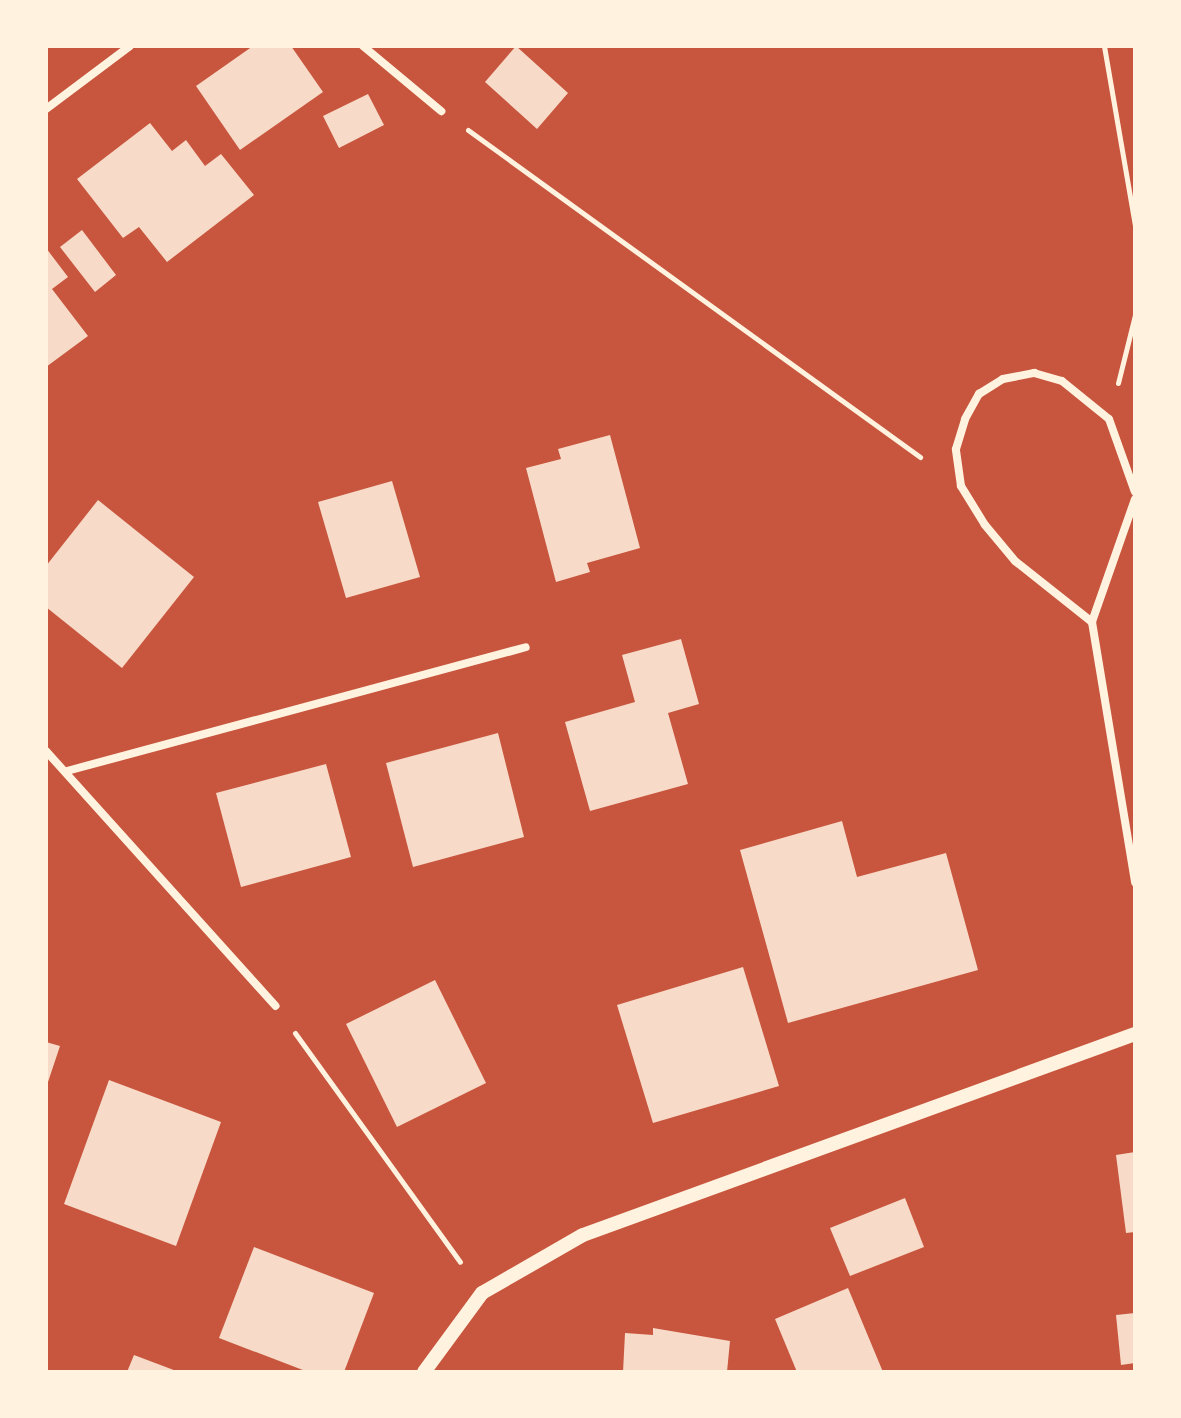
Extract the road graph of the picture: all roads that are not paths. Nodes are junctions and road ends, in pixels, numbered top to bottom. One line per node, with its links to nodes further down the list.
1 (130, 46): 3 (street)
2 (363, 46): 4 (street)
3 (46, 109)
4 (441, 111)
5 (1135, 492): 7 (street)
6 (1135, 499): 7 (street)
7 (1092, 622): 11 (street)
8 (526, 647): 10 (street)
9 (46, 751): 10 (street)
10 (67, 771): 12 (street)
11 (1135, 882)
12 (276, 1006)
13 (1135, 1034): 14 (street)
14 (424, 1372)

